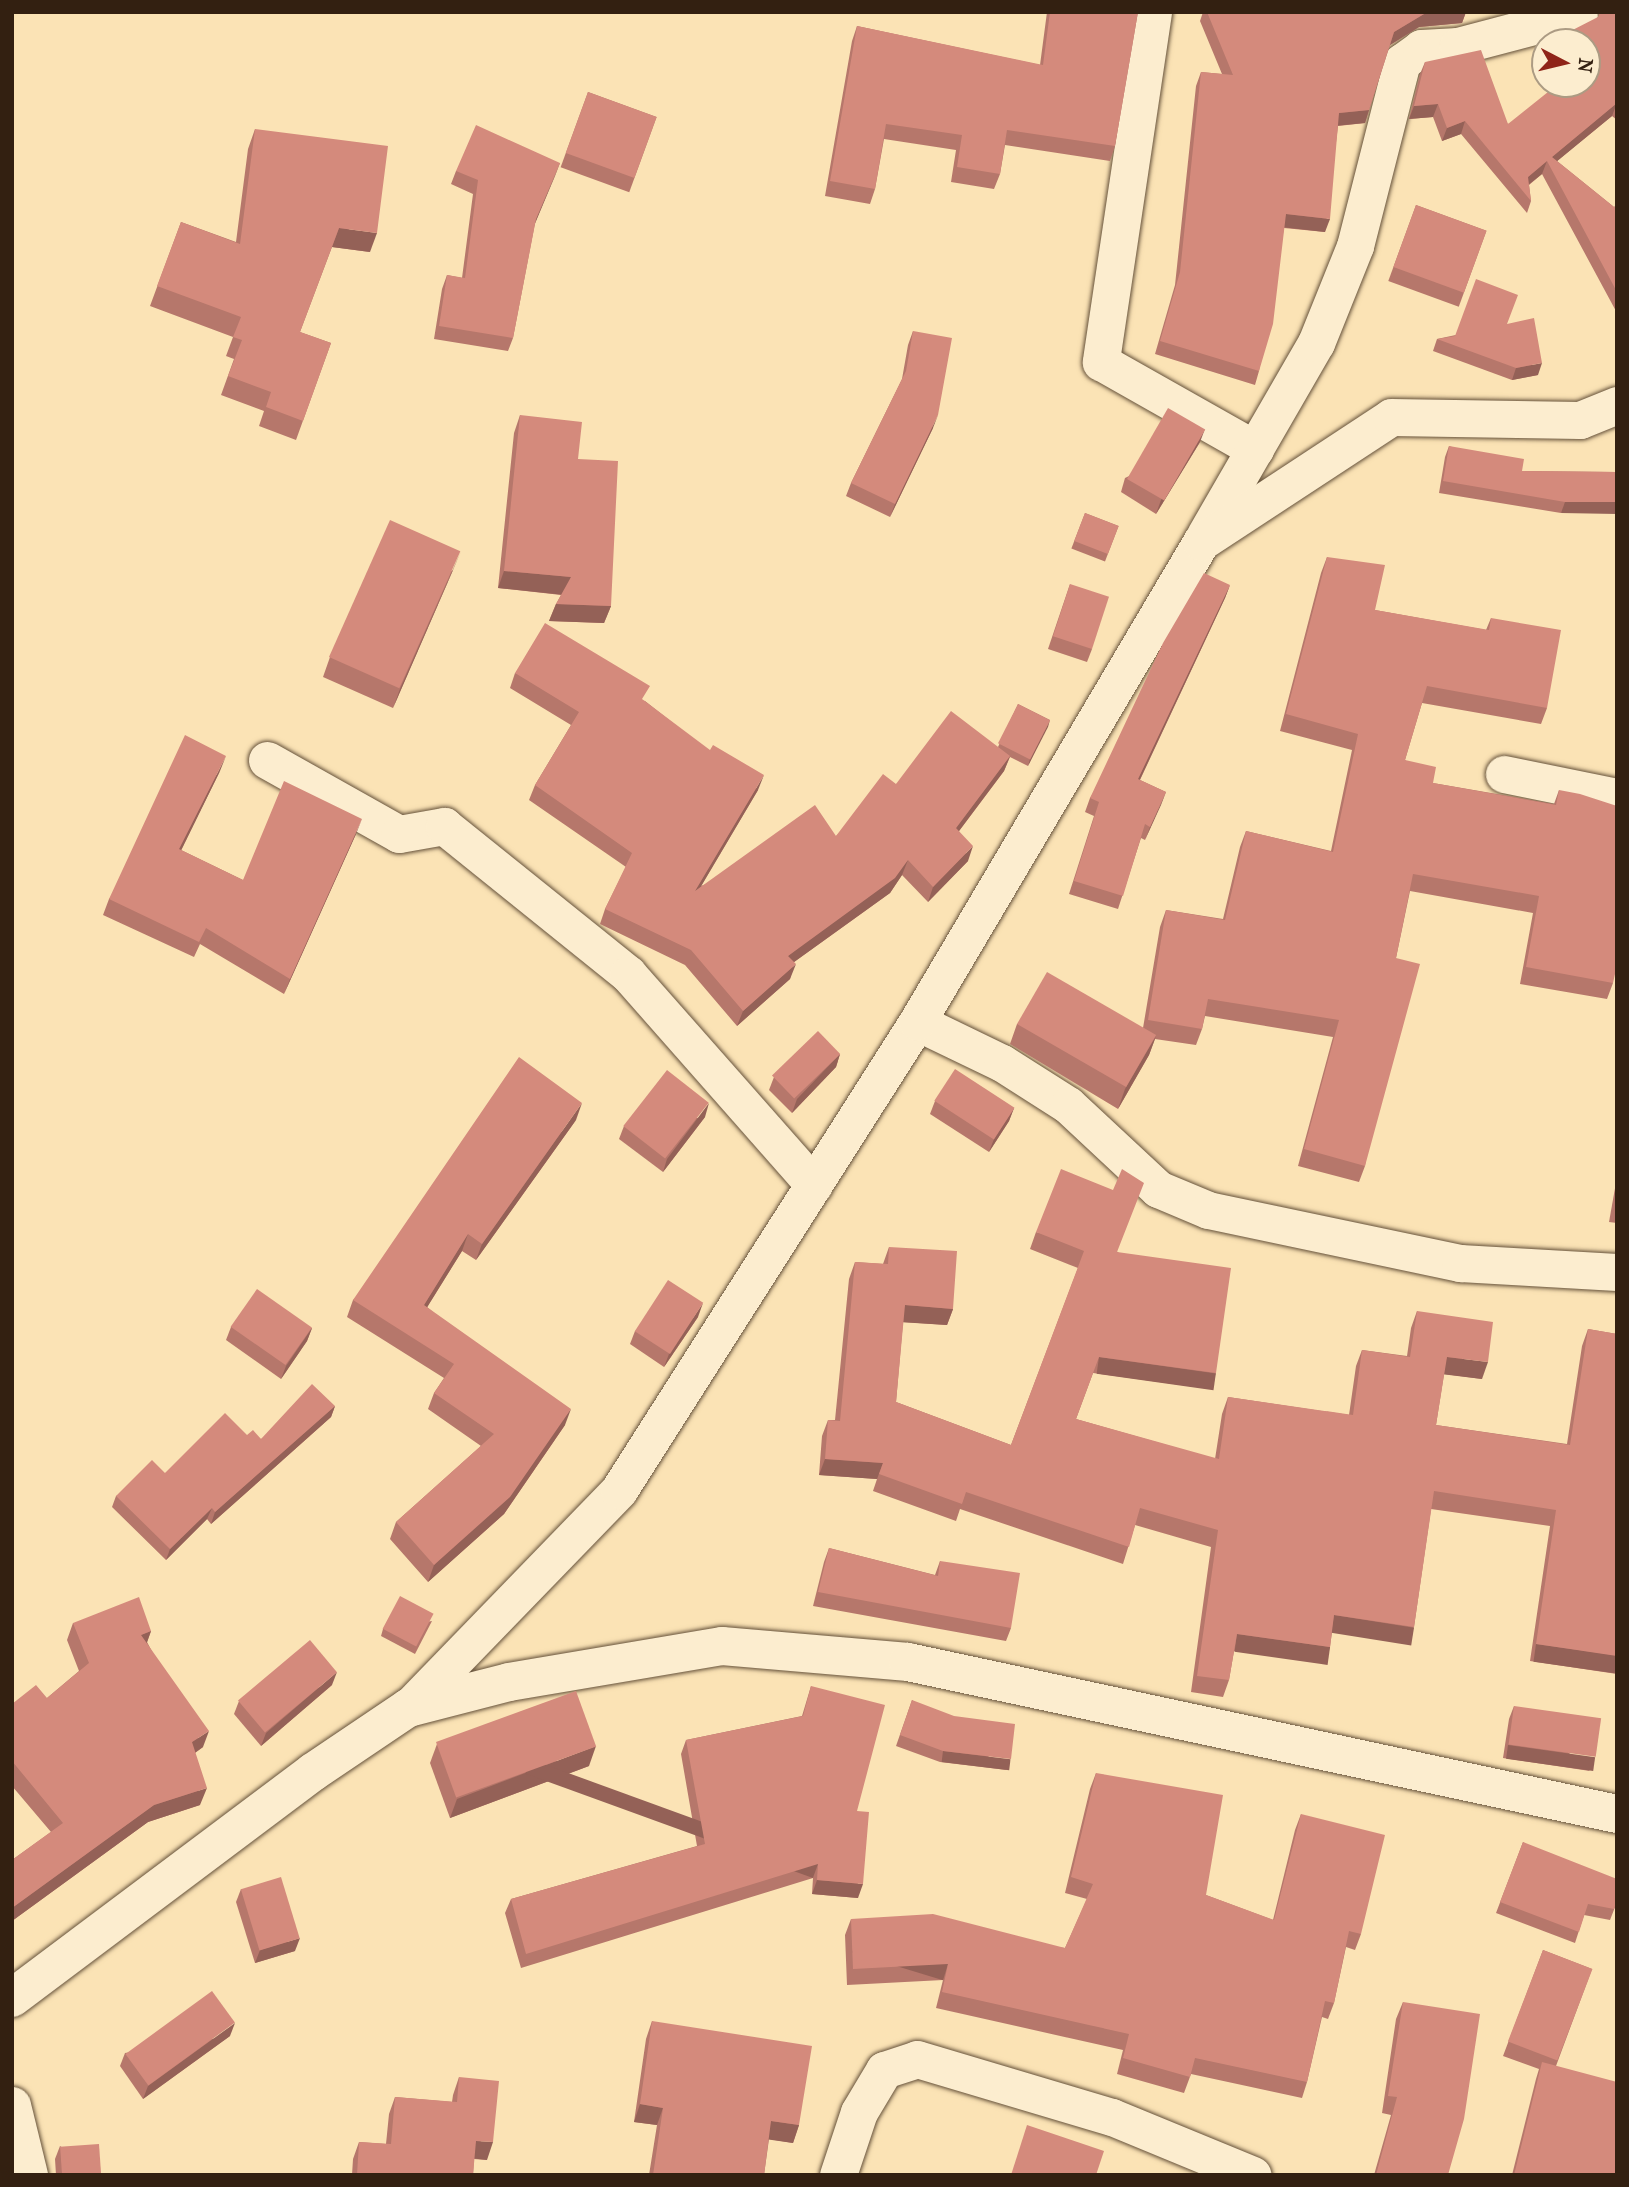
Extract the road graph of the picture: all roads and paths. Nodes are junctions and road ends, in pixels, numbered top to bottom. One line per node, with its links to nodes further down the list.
1 (1153, 12): 4 (street)
2 (1578, 14): 4 (street)
3 (1617, 405): 5 (street)
4 (1255, 449): 5 (street)
5 (1202, 542): 9 (street)
6 (267, 760): 10 (street)
7 (1504, 774): 8 (street)
8 (1617, 797)
9 (917, 1022): 10 (street); 11 (street)
10 (814, 1185): 12 (street)
11 (1617, 1272)
12 (408, 1709): 13 (street); 14 (street)
13 (1617, 1814)
14 (12, 1998)
15 (12, 2105): 16 (street)
16 (29, 2175)
17 (838, 2175): 18 (street)
18 (1253, 2175)

